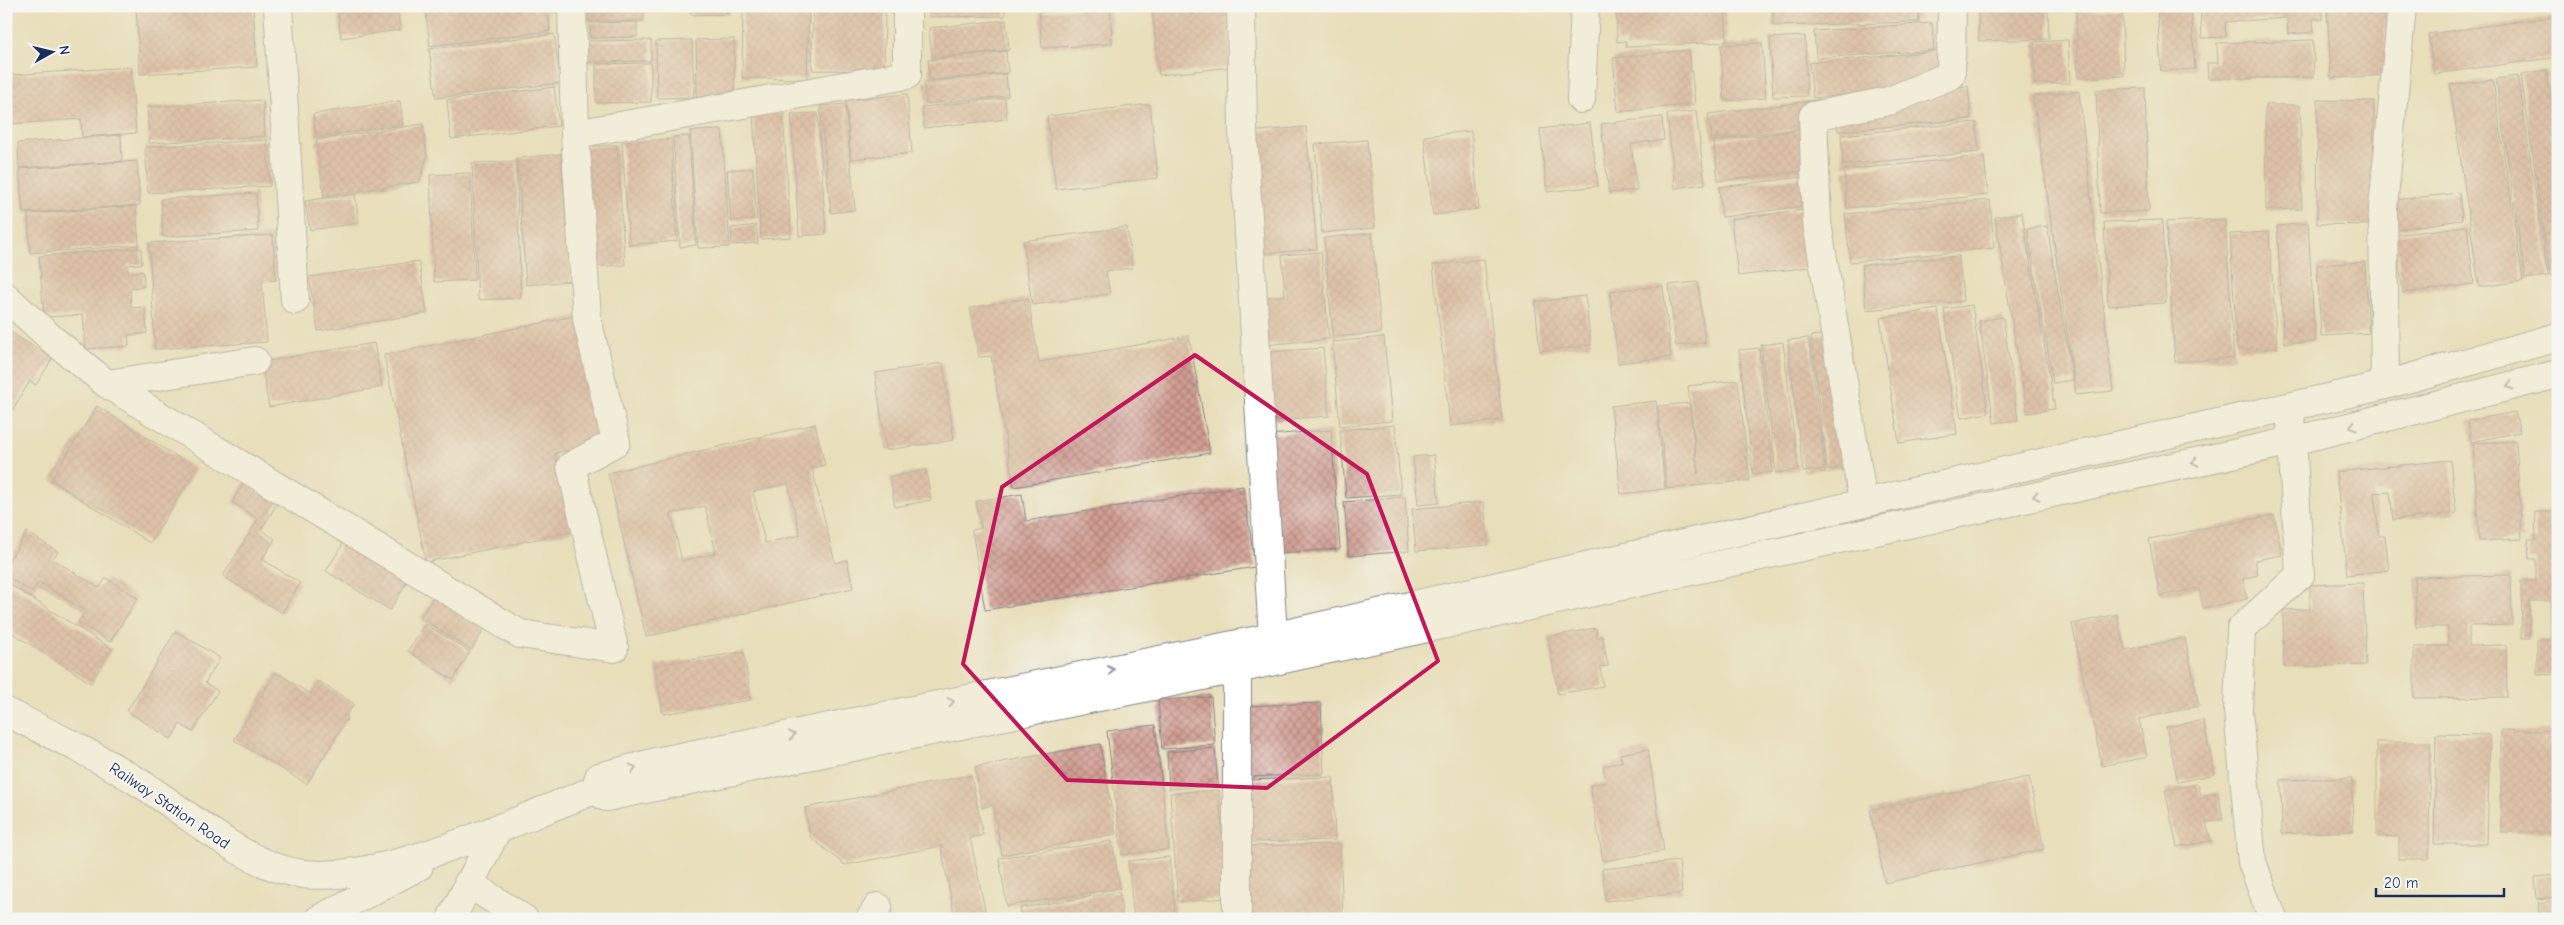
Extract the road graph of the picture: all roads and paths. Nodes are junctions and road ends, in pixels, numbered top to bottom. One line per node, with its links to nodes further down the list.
1 (278, 6): 11 (street)
2 (572, 6): 9 (street)
3 (907, 6): 9 (street)
4 (1241, 6): 20 (street)
5 (1584, 6): 8 (street)
6 (1952, 6): 19 (street)
7 (2402, 6): 16 (street)
8 (1581, 99)
9 (575, 134): 15 (street)
10 (6, 297): 15 (street)
11 (295, 300)
12 (2558, 337): 16 (street)
13 (255, 361): 15 (street)
14 (2558, 374): 18 (street, one-way to 18)
15 (107, 384)
16 (2384, 385): 17 (street)
17 (2289, 407): 18 (street); 19 (street)
18 (2293, 441): 21 (street, one-way to 21); 31 (street)
19 (1863, 502): 20 (street)
20 (1273, 637): 21 (street); 23 (street, one-way to 20)
21 (1237, 669): 23 (street); 30 (street)
22 (6, 712): 25 (street, Railway Station Road)
23 (595, 790): 24 (street)
24 (498, 828): 25 (street); 26 (street)
25 (465, 840): 27 (street)
26 (468, 883): 28 (street); 29 (street)
27 (319, 919)
28 (451, 919)
29 (524, 919)
30 (1237, 919)
31 (2273, 919)

